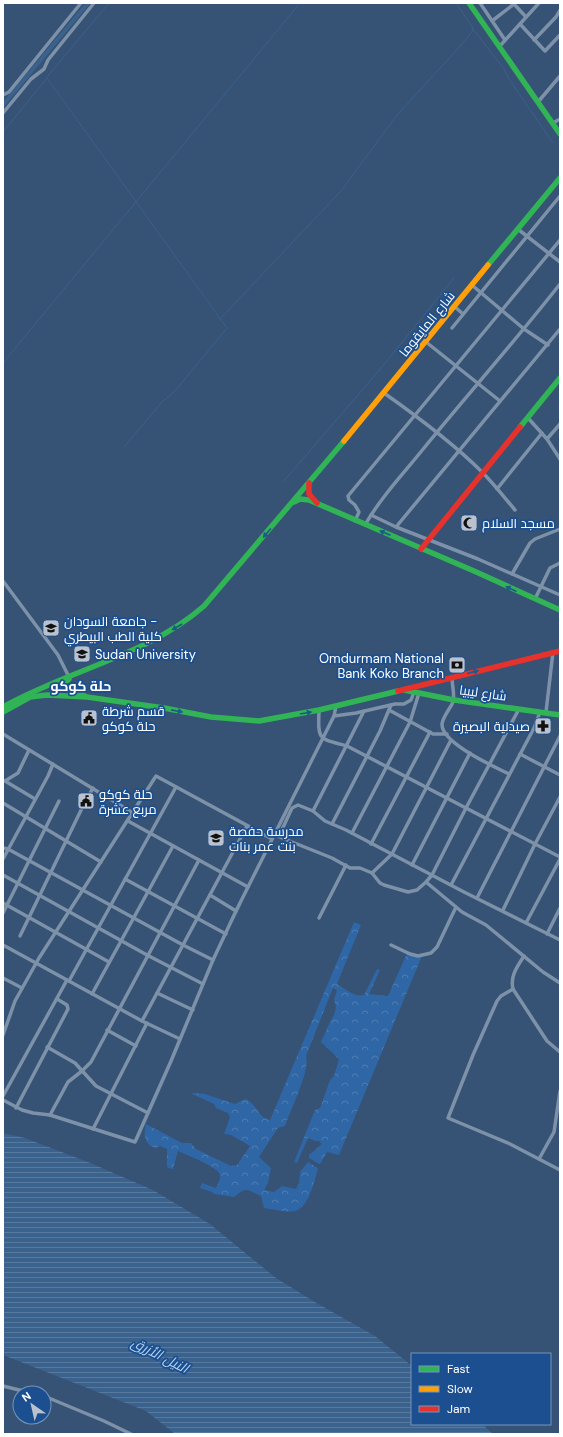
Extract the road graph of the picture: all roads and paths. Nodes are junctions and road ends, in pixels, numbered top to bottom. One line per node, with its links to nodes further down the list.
1 (81, 3): 18 (street)
2 (94, 3): 20 (street)
3 (469, 3): 9 (main road)
4 (480, 3): 7 (street)
5 (539, 3): 10 (street)
6 (514, 4): 10 (street); 11 (street)
7 (484, 9): 9 (street); 11 (street)
8 (560, 10): 15 (street)
9 (477, 14): 16 (main road)
10 (526, 17): 12 (street)
11 (492, 21): 14 (street)
12 (520, 24): 14 (street); 15 (street)
13 (560, 36): 15 (street)
14 (505, 40): 16 (street)
15 (534, 40)
16 (499, 47): 19 (main road)
17 (560, 76): 19 (street)
18 (3, 95)
19 (538, 102): 22 (main road)
20 (3, 113)
21 (560, 119): 22 (street)
22 (553, 123): 23 (main road)
23 (560, 134)
24 (560, 178): 26 (main road, شارع المايقوما)
25 (560, 196): 27 (street)
26 (519, 230): 27 (street); 32 (main road, شارع المايقوما)
27 (527, 236): 29 (street); 33 (street)
28 (560, 240): 29 (street)
29 (549, 254): 30 (street); 35 (street)
30 (560, 262)
31 (560, 284): 38 (street)
32 (473, 286): 33 (street); 34 (main road, شارع المايقوما)
33 (480, 292): 35 (street); 36 (street)
34 (455, 307): 36 (street); 40 (main road, شارع المايقوما)
35 (502, 310): 38 (street); 42 (street)
36 (463, 314): 37 (street)
37 (452, 328)
38 (524, 329): 41 (street); 44 (street)
39 (560, 329): 41 (street)
40 (426, 342): 42 (street); 45 (main road, شارع المايقوما)
41 (548, 345): 46 (street)
42 (456, 366): 44 (street); 47 (street)
43 (560, 378): 48 (main road)
44 (478, 383): 46 (street); 50 (street)
45 (384, 393): 47 (street); 56 (main road, شارع المايقوما)
46 (500, 401): 53 (street)
47 (415, 415): 50 (street); 62 (street)
48 (527, 417): 51 (street); 55 (main road)
49 (560, 424): 52 (street)
50 (437, 433): 53 (street); 61 (street)
51 (542, 433): 52 (street); 57 (street)
52 (547, 439): 54 (street)
53 (459, 451): 55 (street); 64 (street)
54 (560, 459)
55 (482, 472): 57 (street); 66 (main road)
56 (309, 482): 58 (main road, شارع المايقوما); 59 (main road)
57 (497, 489): 60 (street)
58 (292, 504): 59 (main road); 77 (main road, شارع المايقوما, one-way to 77)
59 (318, 504): 62 (main road)
60 (515, 510)
61 (371, 515): 63 (street); 64 (street)
62 (355, 521): 63 (main road)
63 (365, 525): 67 (main road, one-way to 63)
64 (396, 527): 66 (street)
65 (560, 529): 69 (street)
66 (428, 540): 67 (main road); 69 (street)
67 (420, 549): 73 (main road, one-way to 67)
68 (560, 563): 71 (street)
69 (512, 574): 71 (street)
70 (3, 581): 77 (street)
71 (540, 587): 72 (street); 73 (street)
72 (560, 595)
73 (535, 599): 74 (main road)
74 (560, 610)
75 (560, 651): 76 (main road)
76 (553, 652): 78 (main road, one-way to 76); 91 (street)
77 (71, 676): 81 (main road); 85 (main road, شارع المايقوما)
78 (452, 678): 79 (main road); 82 (street)
79 (404, 690): 80 (main road, شارع ليبيا); 84 (main road)
80 (416, 693): 82 (main road, شارع ليبيا); 83 (street); 94 (street)
81 (87, 698): 87 (main road, one-way to 87); 89 (main road)
82 (454, 700): 86 (main road, شارع ليبيا); 97 (street)
83 (391, 705): 88 (street); 90 (street)
84 (336, 706): 87 (main road); 93 (street)
85 (3, 707)
86 (519, 709): 91 (main road, شارع ليبيا); 107 (street)
87 (319, 710): 99 (street)
88 (389, 710): 94 (street); 105 (street)
89 (3, 712)
90 (364, 712): 93 (street); 101 (street)
91 (543, 712): 92 (main road, شارع ليبيا); 104 (street)
92 (560, 714)
93 (334, 716): 99 (street)
94 (410, 722): 95 (street); 109 (street)
95 (430, 732): 97 (street); 112 (street)
96 (3, 734): 102 (street)
97 (447, 734): 100 (street)
98 (560, 736): 108 (street)
99 (323, 738): 101 (street); 134 (street)
100 (451, 740): 103 (street); 115 (street)
101 (347, 746): 105 (street); 123 (street)
102 (29, 750): 106 (street); 113 (street)
103 (470, 753): 107 (street); 118 (street)
104 (520, 754): 108 (street); 110 (street)
105 (367, 756): 109 (street); 128 (street)
106 (53, 764): 116 (street); 119 (street)
107 (490, 764): 110 (street); 122 (street)
108 (544, 766): 111 (street); 131 (street)
109 (387, 767): 112 (street); 133 (street)
110 (509, 774): 126 (street)
111 (560, 775)
112 (406, 778): 115 (street); 138 (street)
113 (4, 781): 119 (street)
114 (176, 787): 124 (street); 129 (street); 132 (street)
115 (426, 787): 118 (street); 143 (street)
116 (93, 788): 124 (street); 137 (street)
117 (560, 797): 139 (street)
118 (446, 798): 122 (street); 150 (street)
119 (35, 799): 125 (street)
120 (59, 801): 130 (street)
121 (3, 803): 125 (street)
122 (466, 808): 126 (street); 155 (street)
123 (313, 811): 128 (street); 135 (street)
124 (133, 813): 127 (street)
125 (26, 817): 130 (street); 142 (street)
126 (486, 818): 131 (street); 159 (street)
127 (128, 821): 132 (street); 148 (street)
128 (332, 824): 133 (street)
129 (247, 826): 136 (street); 151 (street)
130 (44, 829): 137 (street); 146 (street)
131 (511, 832): 139 (street); 165 (street)
132 (150, 833): 140 (street); 156 (street)
133 (352, 833): 138 (street)
134 (274, 834): 135 (street); 136 (street)
135 (279, 836): 149 (street)
136 (272, 839): 160 (street)
137 (66, 841): 148 (street); 152 (street)
138 (371, 844): 143 (street)
139 (535, 844): 144 (street); 171 (street)
140 (173, 846): 147 (street); 162 (street)
141 (3, 848): 142 (street)
142 (8, 849): 145 (street); 146 (street)
143 (392, 854): 150 (street); 153 (street)
144 (560, 858): 179 (street)
145 (3, 859)
146 (28, 860): 152 (street); 158 (street)
147 (199, 860): 151 (street); 167 (street)
148 (101, 862): 161 (street)
149 (346, 865): 153 (street); 178 (street)
150 (412, 865): 155 (street)
151 (222, 872): 160 (street); 164 (street)
152 (51, 873): 161 (street); 163 (street)
153 (372, 873): 157 (street)
154 (3, 875): 158 (street)
155 (432, 875): 157 (street); 159 (street)
156 (125, 879): 162 (street); 168 (street)
157 (426, 882): 169 (street)
158 (17, 883): 163 (street); 166 (street)
159 (451, 885): 165 (street)
160 (248, 887): 173 (street)
161 (83, 890): 168 (street); 172 (street)
162 (148, 892): 167 (street); 176 (street)
163 (40, 895): 172 (street); 175 (street)
164 (210, 895): 173 (street); 177 (street)
165 (477, 898): 171 (street)
166 (5, 904): 174 (street); 175 (street)
167 (174, 905): 177 (street); 182 (street)
168 (110, 906): 176 (street); 180 (street)
169 (456, 908): 188 (street); 193 (street)
170 (560, 908): 184 (street)
171 (502, 910): 179 (street)
172 (69, 911): 180 (street); 181 (street)
173 (236, 911): 183 (street)
174 (3, 913)
175 (28, 917): 181 (street); 185 (street)
176 (133, 917): 182 (street); 187 (street)
177 (198, 918): 183 (street); 190 (street)
178 (319, 918)
179 (526, 923): 184 (street)
180 (98, 927): 187 (street); 191 (street)
181 (56, 932): 191 (street); 196 (street)
182 (159, 932): 190 (street); 192 (street)
183 (226, 934): 194 (street)
184 (547, 934): 186 (street)
185 (20, 936)
186 (560, 940)
187 (121, 941): 192 (street); 195 (street)
188 (391, 944)
189 (3, 945): 196 (street)
190 (183, 945): 194 (street); 197 (street)
191 (86, 949): 195 (street); 199 (street)
192 (147, 955): 197 (street); 207 (street)
193 (524, 956): 200 (street); 203 (street)
194 (213, 960): 201 (street)
195 (109, 962): 205 (street)
196 (36, 963): 199 (street); 202 (street)
197 (171, 966): 201 (street); 204 (street)
198 (3, 978): 202 (street)
199 (68, 980): 205 (street); 206 (street)
200 (560, 983)
201 (204, 984): 208 (street)
202 (22, 988): 211 (street)
203 (513, 989): 217 (street); 227 (street)
204 (157, 993): 208 (street); 209 (street)
205 (92, 994): 207 (street)
206 (57, 999): 216 (street); 221 (street)
207 (118, 1008): 209 (street); 212 (street)
208 (193, 1010): 214 (street)
209 (142, 1020): 210 (street)
210 (147, 1023): 214 (street); 215 (street)
211 (4, 1027): 213 (street)
212 (107, 1030): 215 (street); 218 (street)
213 (3, 1035)
214 (180, 1039): 224 (street)
215 (136, 1046): 220 (street)
216 (47, 1047): 218 (street); 223 (street)
217 (560, 1052)
218 (82, 1071): 220 (street); 225 (street)
219 (560, 1091): 227 (street)
220 (111, 1094): 224 (street); 226 (street)
221 (3, 1096)
222 (3, 1100): 223 (street)
223 (16, 1108): 225 (street)
224 (148, 1113): 226 (street)
225 (50, 1115): 226 (street)
226 (93, 1129)
227 (539, 1159): 228 (street)
228 (560, 1170)
229 (52, 1399): 230 (street)
230 (131, 1434)

